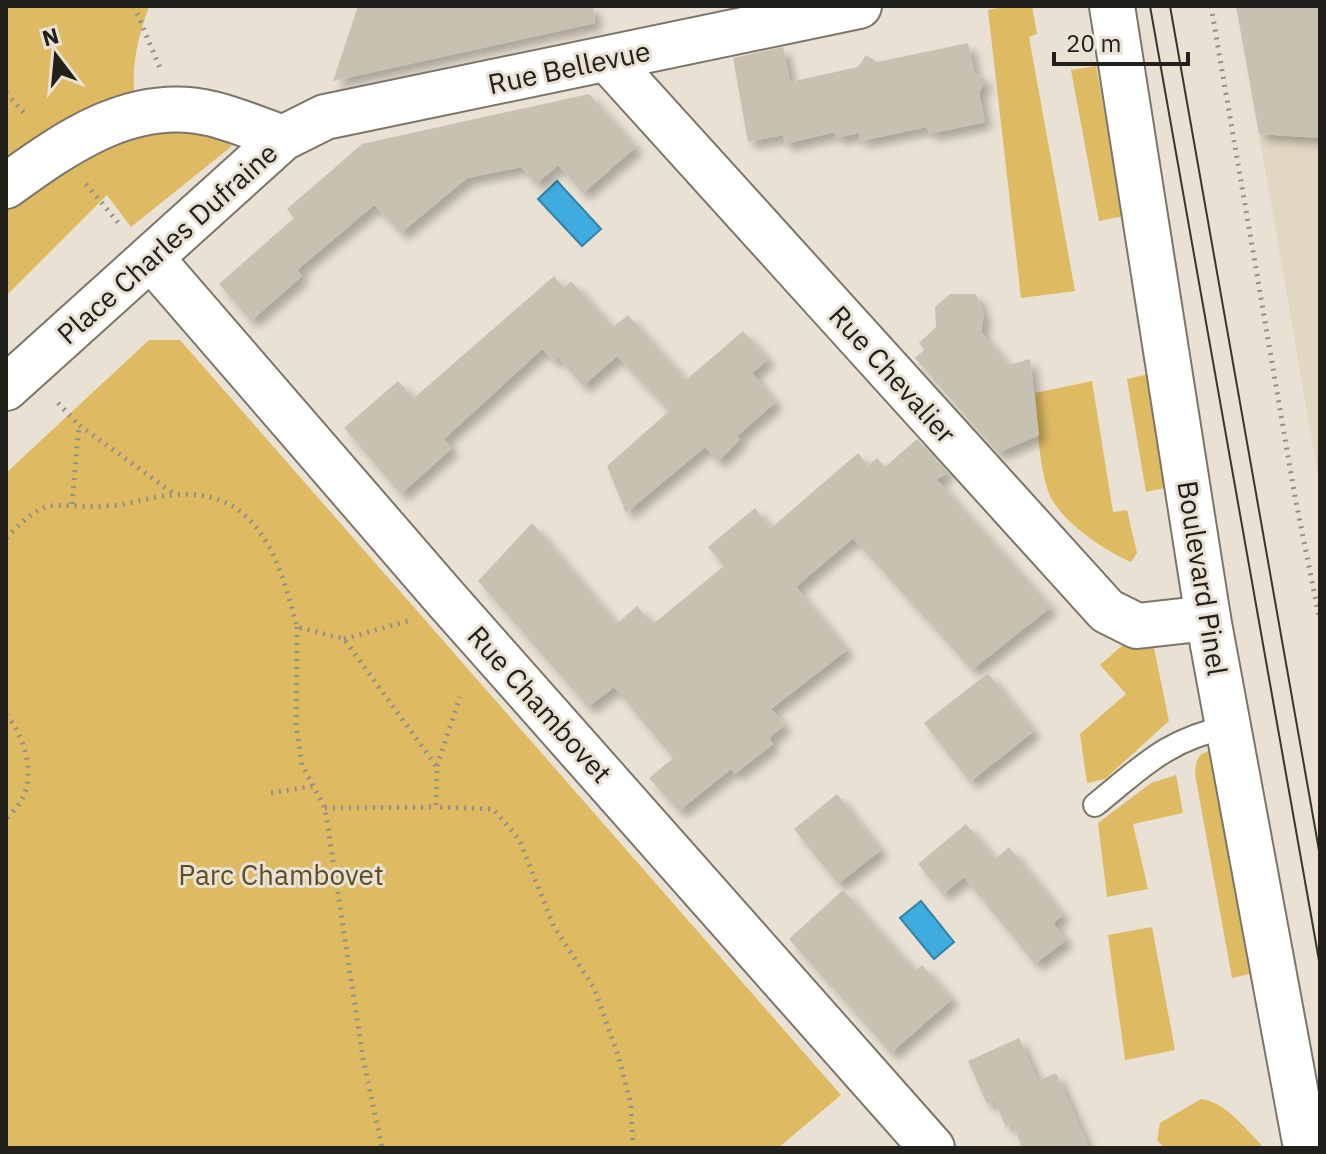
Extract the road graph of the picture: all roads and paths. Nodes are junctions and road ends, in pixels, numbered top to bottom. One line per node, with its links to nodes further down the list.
1 (134, 6): 6 (path)
2 (859, 6): 5 (street, Rue Bellevue)
3 (1112, 6): 18 (street, Boulevard Pinel)
4 (1211, 6): 19 (path)
5 (607, 59): 7 (street, Rue Bellevue); 18 (street, Rue Chevalier)
6 (162, 73)
7 (283, 138): 8 (street, Place Charles Dufraine); 10 (street, Place Charles Dufraine)
8 (6, 186)
9 (100, 200): 10 (path)
10 (137, 244): 11 (street, Place Charles Dufraine); 17 (street, Rue Chambovet)
11 (6, 388)
12 (63, 408): 13 (path)
13 (79, 425): 14 (path); 15 (path)
14 (174, 494): 15 (path); 20 (path)
15 (72, 504): 16 (path)
16 (6, 538)
17 (445, 598): 21 (path); 36 (street, Rue Chambovet)
18 (1208, 618): 24 (street, Boulevard Pinel)
19 (1320, 621)
20 (297, 627): 21 (path); 26 (path)
21 (344, 639): 25 (path)
22 (460, 697): 25 (path)
23 (6, 715): 31 (path)
24 (1229, 727): 28 (lane); 32 (street, Boulevard Pinel)
25 (437, 767): 29 (path)
26 (314, 786): 27 (path); 30 (path)
27 (271, 793)
28 (1095, 805)
29 (436, 807): 30 (path); 35 (path)
30 (325, 808): 34 (path)
31 (6, 819)
32 (1305, 1061): 33 (street, Boulevard Pinel)
33 (1310, 1138)
34 (382, 1148)
35 (633, 1148)
36 (932, 1148)

